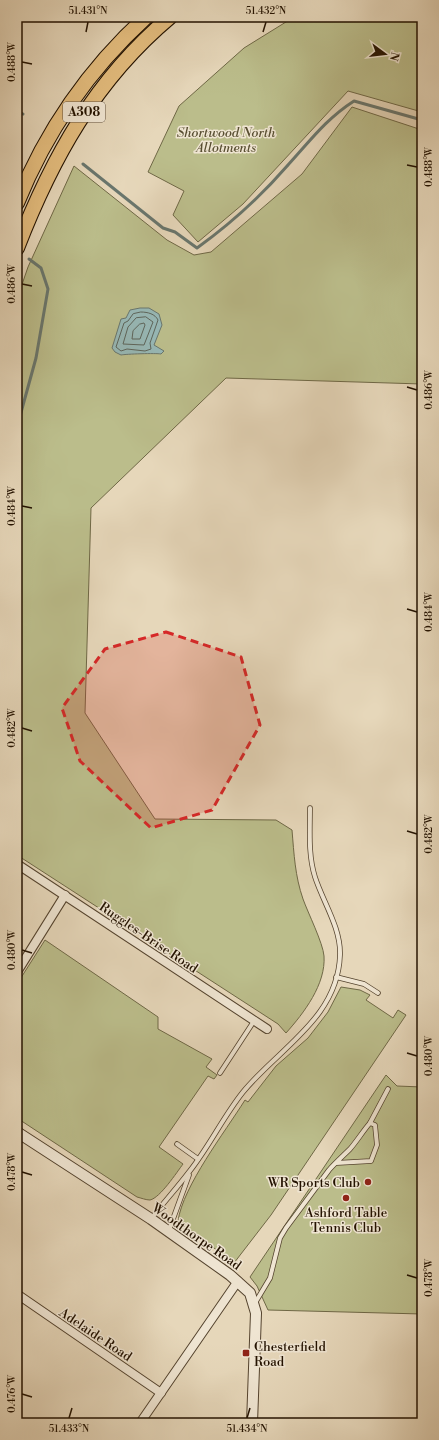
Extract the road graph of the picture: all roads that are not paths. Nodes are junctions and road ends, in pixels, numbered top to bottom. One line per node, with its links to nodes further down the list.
1 (146, 17): 3 (highway, A308)
2 (170, 17): 4 (highway, A308)
3 (17, 203)
4 (17, 248)
5 (310, 808): 9 (lane)
6 (17, 864): 7 (street, Ruggles-Brise Road)
7 (65, 895): 8 (street); 11 (street, Ruggles-Brise Road)
8 (17, 972)
9 (336, 977): 10 (lane); 18 (lane)
10 (378, 993)
11 (254, 1021): 12 (street, Ruggles-Brise Road); 13 (lane)
12 (267, 1029)
13 (220, 1073)
14 (388, 1089): 15 (lane)
15 (370, 1122): 19 (lane); 19 (lane)
16 (17, 1132): 21 (street, Woodthorpe Road)
17 (177, 1144): 18 (lane)
18 (198, 1158): 20 (lane)
19 (336, 1163): 25 (lane)
20 (190, 1172): 21 (lane); 22 (lane)
21 (151, 1219): 22 (street, Woodthorpe Road)
22 (168, 1232): 23 (street, Woodthorpe Road)
23 (238, 1281): 25 (street, Woodthorpe Road); 26 (street)
24 (17, 1294): 26 (street, Adelaide Road)
25 (254, 1303): 28 (street, Woodthorpe Road)
26 (161, 1393): 27 (street)
27 (140, 1423)
28 (252, 1423)

